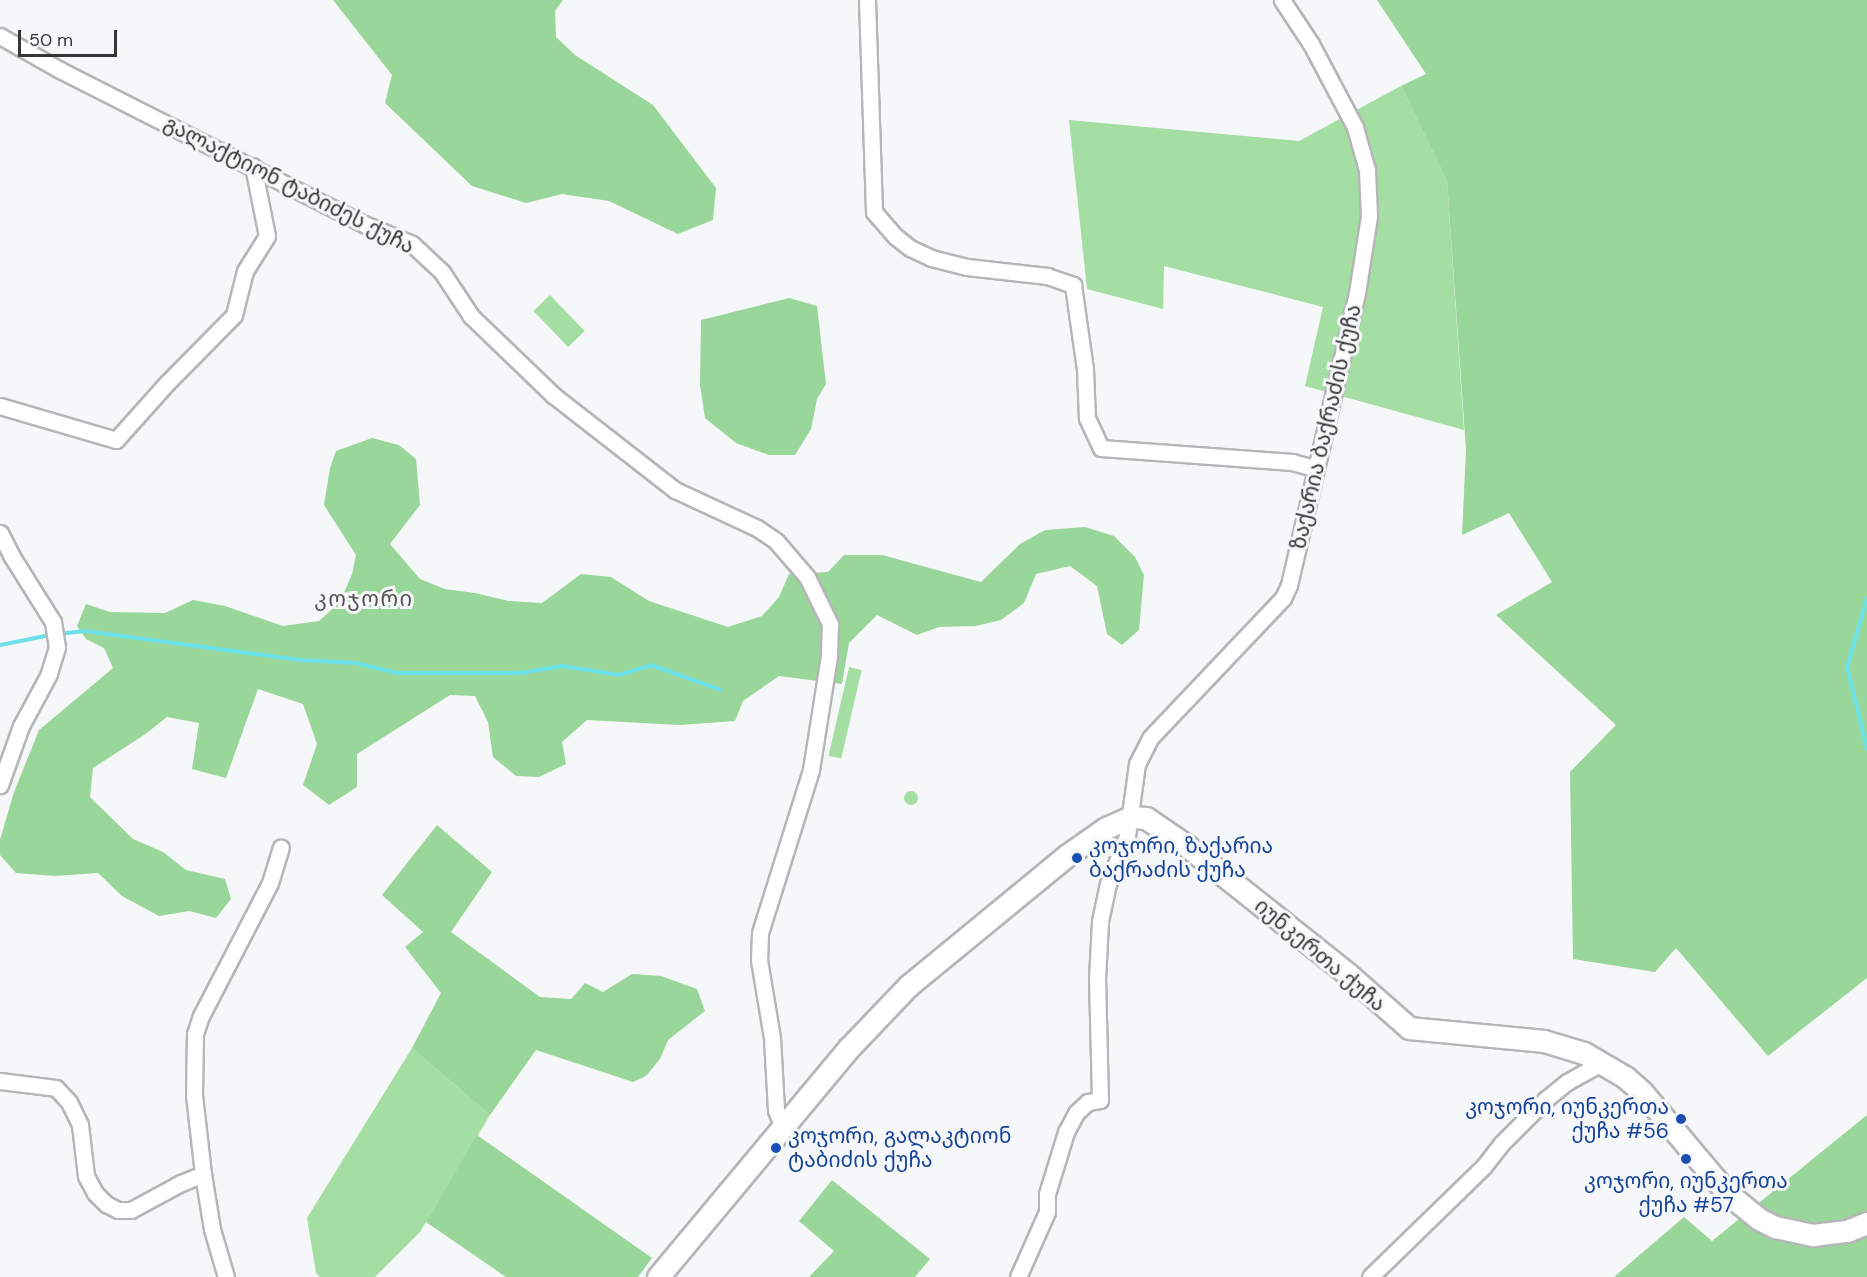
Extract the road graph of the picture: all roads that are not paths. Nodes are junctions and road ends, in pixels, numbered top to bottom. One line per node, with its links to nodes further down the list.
1 (867, 0): 6 (street)
2 (1282, 0): 6 (street, ზაქარია ბაქრაძის ქუჩა)
3 (0, 36): 4 (street, გალაქტიონ ტაბიძეს ქუჩა)
4 (253, 166): 5 (street); 13 (street, გალაქტიონ ტაბიძეს ქუჩა)
5 (0, 406)
6 (1315, 468): 9 (street, ზაქარია ბაქრაძის ქუჩა)
7 (0, 532): 8 (street)
8 (0, 785)
9 (1131, 817): 11 (main road, იუნკერთა ქუჩა); 13 (main road); 18 (street, ზაქარია ბაქრაძის ქუჩა)
10 (281, 848): 14 (street)
11 (1601, 1063): 15 (main road, იუნკერთა ქუჩა); 19 (street)
12 (0, 1081): 14 (street)
13 (782, 1126): 17 (main road)
14 (203, 1174): 16 (street)
15 (1867, 1223)
16 (226, 1277)
17 (658, 1277)
18 (1018, 1277)
19 (1370, 1277)

